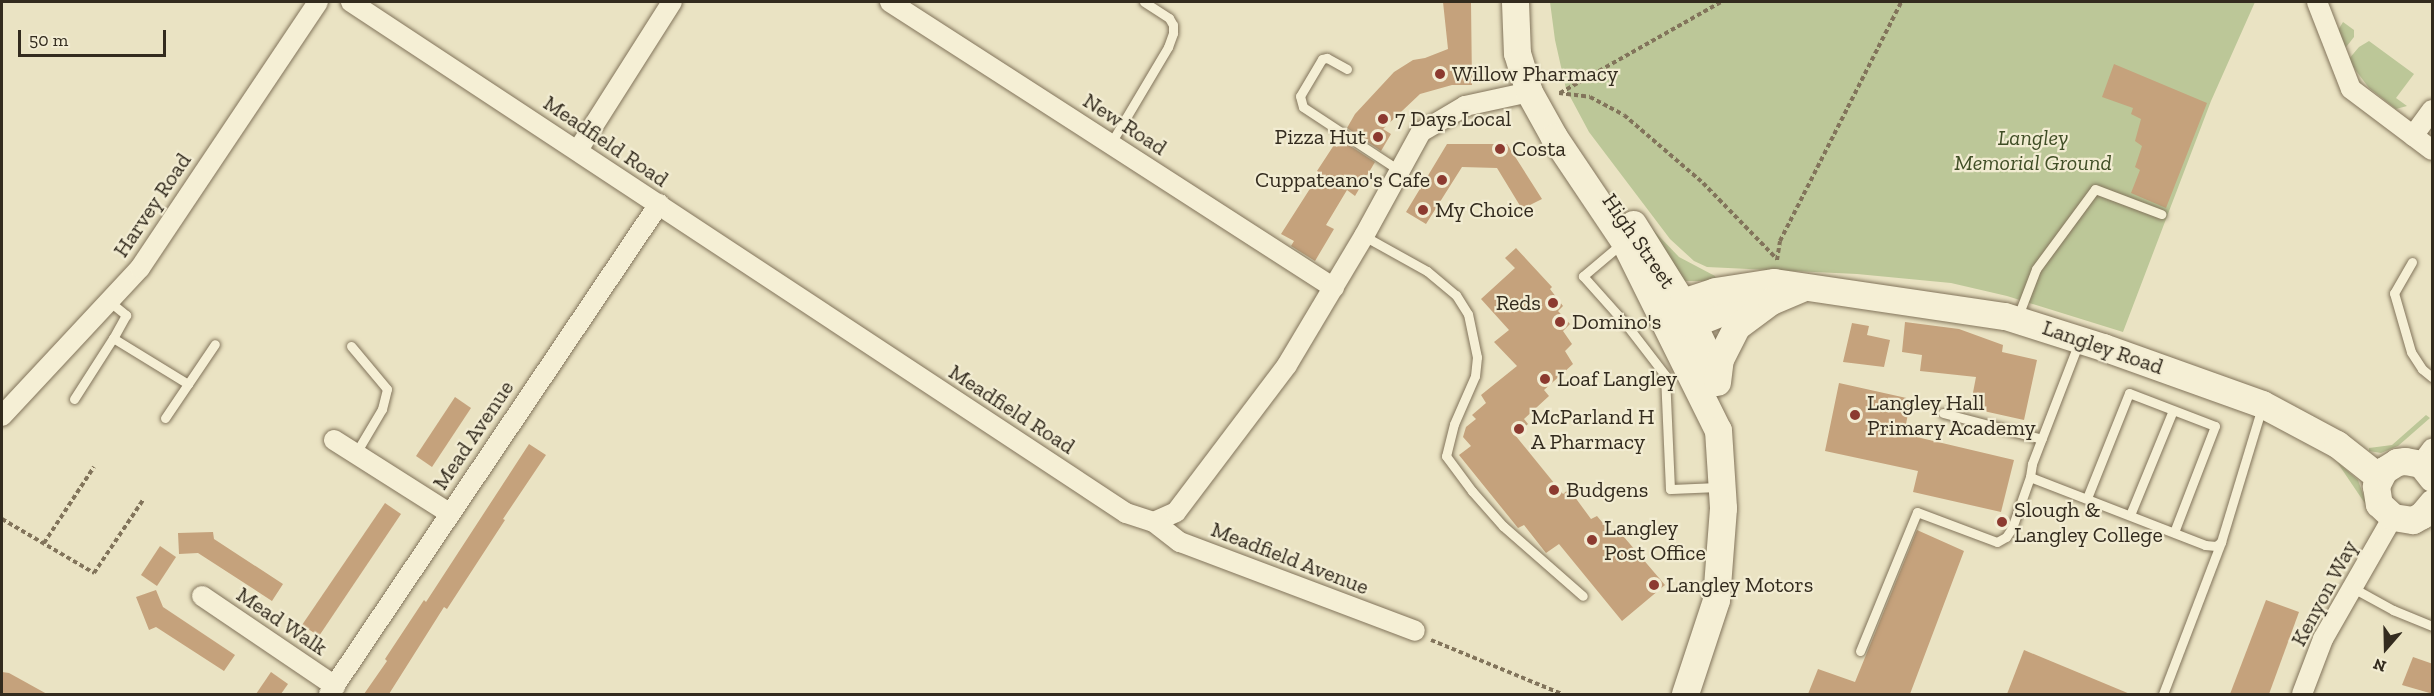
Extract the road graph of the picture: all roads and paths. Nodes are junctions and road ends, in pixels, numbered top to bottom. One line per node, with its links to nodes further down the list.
1 (318, 2): 27 (street, Harvey Road)
2 (351, 2): 16 (street, Meadfield Road)
3 (672, 2): 16 (street)
4 (890, 2): 15 (street, New Road)
5 (1144, 2): 15 (lane)
6 (1515, 2): 11 (main road, High Street)
7 (1721, 2): 11 (path)
8 (1901, 2): 24 (path)
9 (2318, 2): 13 (street)
10 (1347, 69): 18 (lane)
11 (1542, 97): 14 (main road, High Street); 18 (street); 24 (path)
12 (2433, 110): 13 (street)
13 (2413, 136): 17 (street)
14 (1554, 137): 22 (main road, High Street); 28 (main road, High Street)
15 (1111, 143): 25 (street, New Road)
16 (578, 150): 19 (street, Meadfield Road)
17 (2433, 150)
18 (1400, 171): 21 (street)
19 (659, 204): 55 (street, Mead Avenue); 59 (street, Meadfield Road)
20 (2161, 214): 29 (lane)
21 (1364, 236): 25 (street); 65 (lane)
22 (1624, 241): 28 (main road, High Street); 51 (lane)
23 (2412, 262): 35 (lane)
24 (1775, 270): 26 (main road, Langley Road); 28 (main road, Langley Road)
25 (1334, 288): 59 (street)
26 (1802, 288): 28 (main road, Langley Road); 29 (main road, Langley Road); 34 (main road)
27 (110, 302): 30 (lane); 41 (street, Harvey Road)
28 (1681, 318): 34 (main road); 43 (main road)
29 (2017, 318): 31 (main road, Langley Road)
30 (113, 338): 36 (lane); 37 (lane)
31 (2080, 339): 38 (main road, Langley Road); 44 (lane)
32 (214, 344): 36 (lane)
33 (351, 346): 46 (lane)
34 (1718, 374): 43 (main road)
35 (2433, 377)
36 (188, 384): 42 (lane)
37 (74, 399)
38 (2262, 404): 50 (main road, Langley Road); 61 (lane)
39 (2173, 410): 52 (lane); 56 (lane); 60 (lane)
40 (1943, 413): 44 (lane)
41 (2, 416)
42 (165, 418)
43 (1718, 430): 51 (main road)
44 (2042, 439): 49 (lane)
45 (334, 440): 46 (street)
46 (356, 453): 55 (street)
47 (2429, 464): 50 (main road)
48 (94, 467): 62 (path)
49 (2030, 477): 52 (lane); 68 (lane)
50 (2379, 477): 57 (main road)
51 (1721, 487): 71 (main road)
52 (2087, 498): 56 (lane)
53 (143, 500): 62 (path)
54 (2433, 503): 57 (main road)
55 (449, 513): 69 (street, Mead Avenue)
56 (2130, 515): 60 (lane)
57 (2393, 517): 63 (street, Kenyon Way)
58 (2, 519): 62 (path)
59 (1154, 522): 67 (street, Meadfield Avenue)
60 (2174, 532): 61 (lane)
61 (2221, 542): 72 (lane)
62 (44, 543)
63 (2352, 588): 66 (lane); 73 (street, Kenyon Way)
64 (202, 596): 69 (street, Mead Walk)
65 (1583, 596)
66 (2433, 626)
67 (1414, 631): 70 (path)
68 (1860, 651)
69 (332, 690)
70 (1562, 694)
71 (1685, 694)
72 (2163, 694)
73 (2302, 694)

